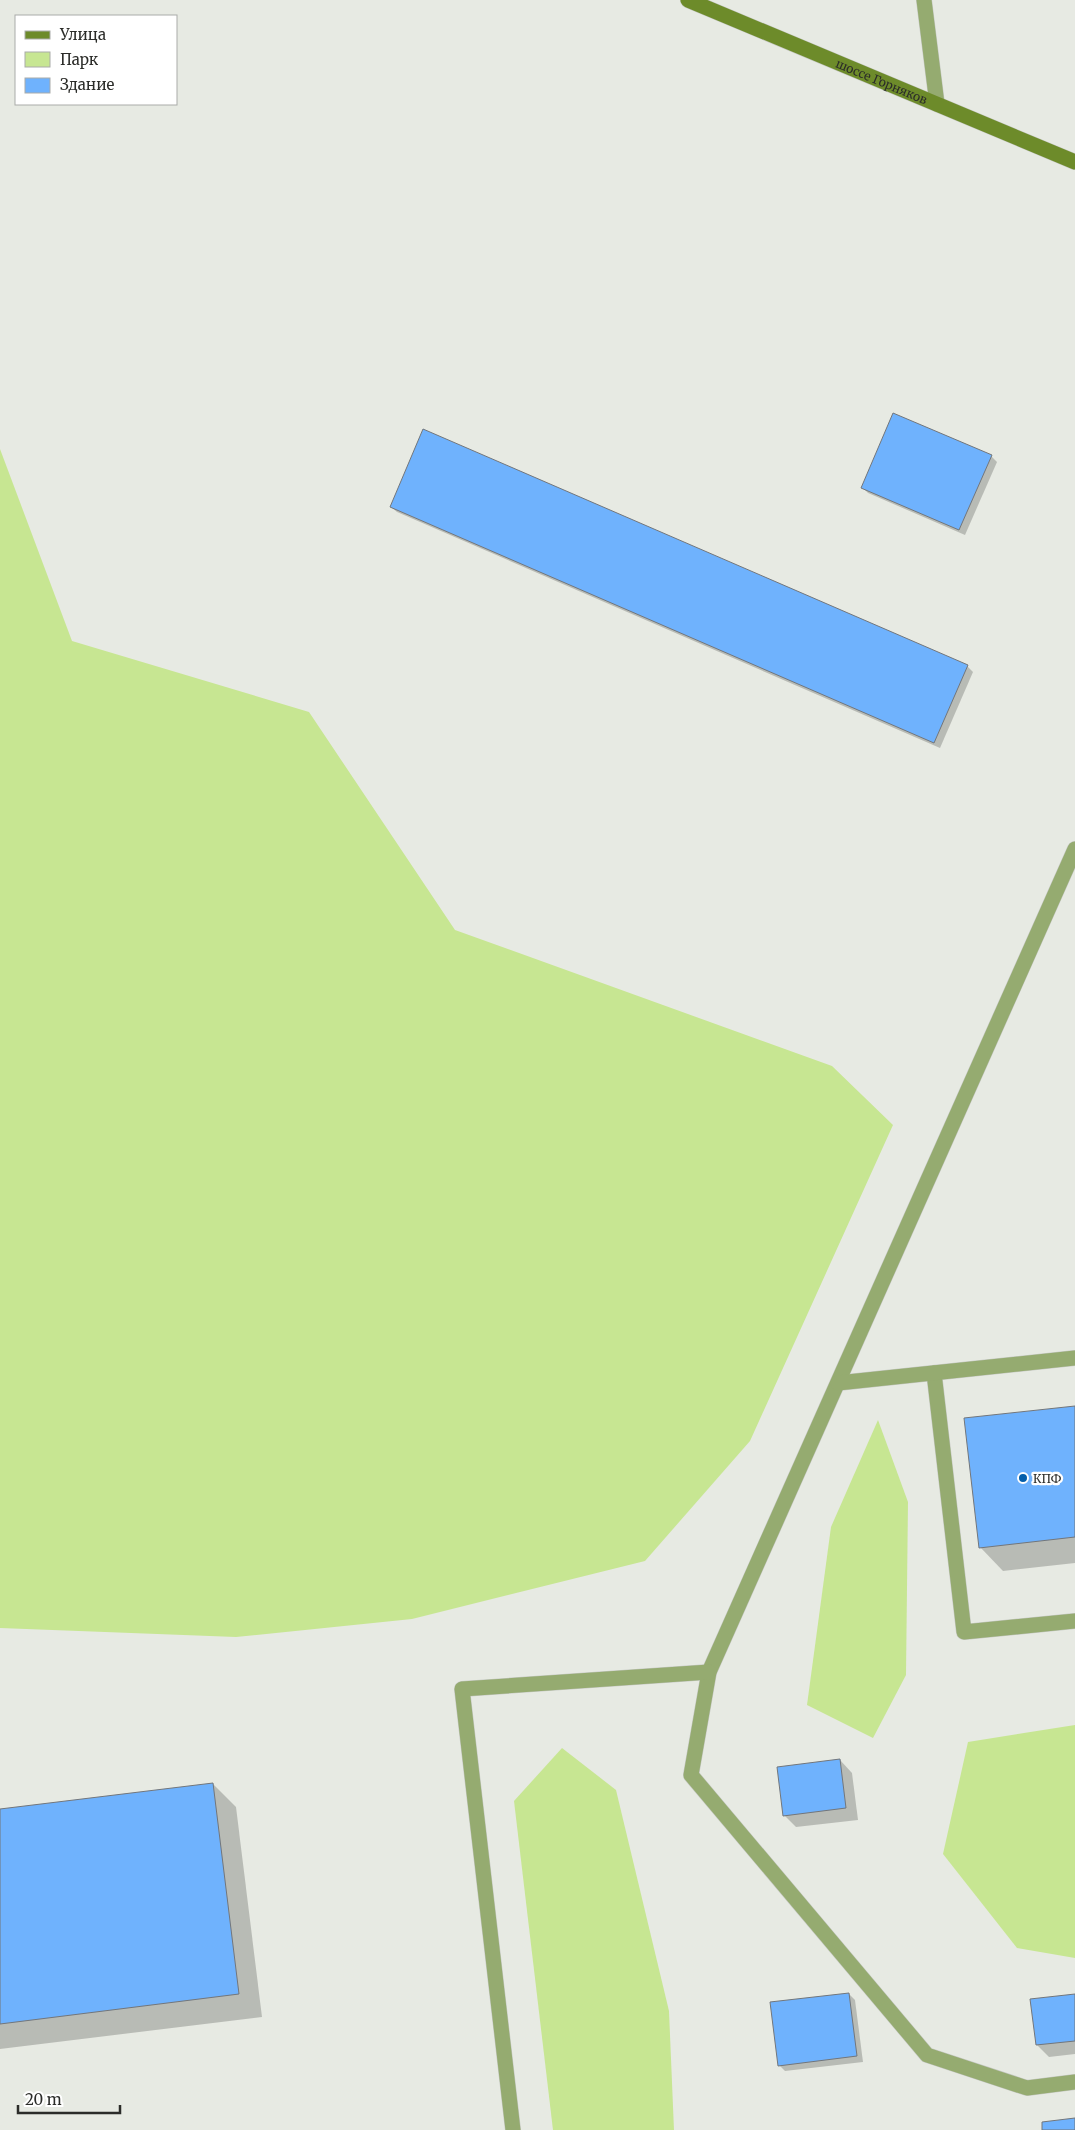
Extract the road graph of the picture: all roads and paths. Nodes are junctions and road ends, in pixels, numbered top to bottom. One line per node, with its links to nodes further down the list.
1 (688, 0): 3 (main road, шоссе Горняков)
2 (924, 0): 3 (lane)
3 (937, 104): 4 (main road, шоссе Горняков)
4 (1075, 162)
5 (1075, 849): 8 (lane)
6 (1075, 1358): 7 (lane)
7 (934, 1373): 8 (lane); 9 (lane)
8 (838, 1383): 10 (lane)
9 (1075, 1621)
10 (709, 1672): 11 (lane); 12 (lane)
11 (1075, 2082)
12 (513, 2130)

